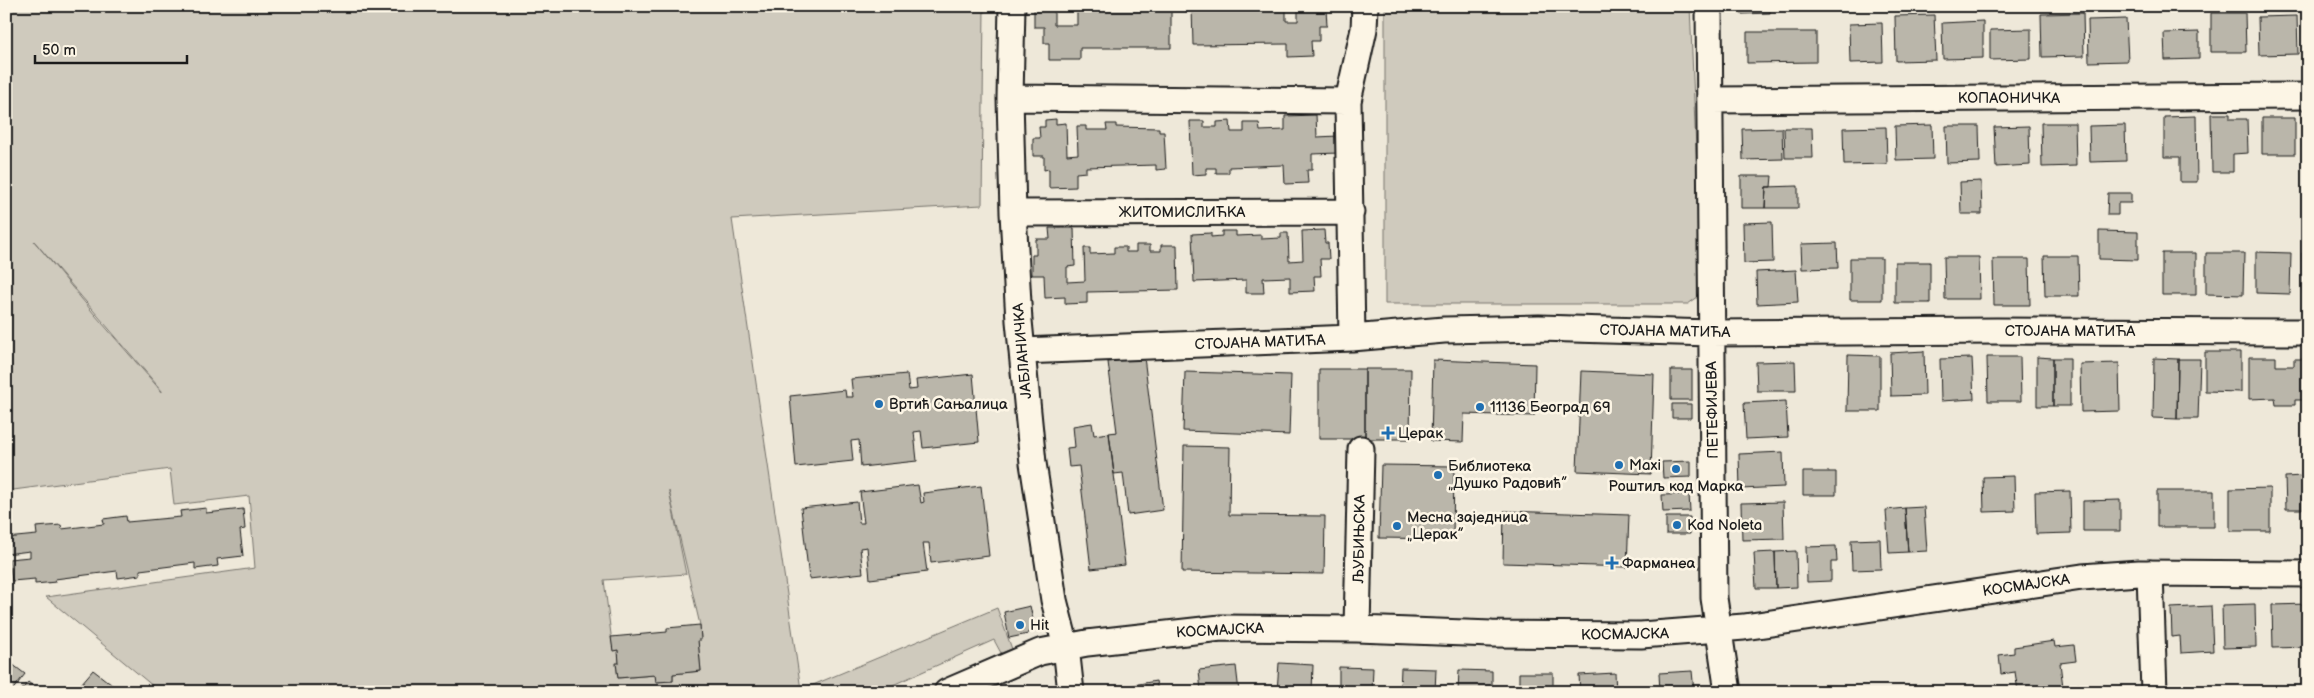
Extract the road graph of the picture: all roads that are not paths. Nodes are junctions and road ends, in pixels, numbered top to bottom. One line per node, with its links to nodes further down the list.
1 (1012, 6): 5 (street, ЈАБЛАНИЧКА)
2 (1365, 6): 7 (street)
3 (1709, 6): 6 (street, ПЕТЕФИЈЕВА)
4 (2308, 96): 6 (street, КОПАОНИЧКА)
5 (1010, 98): 7 (street); 9 (street, ЈАБЛАНИЧКА)
6 (1710, 100): 11 (street, ПЕТЕФИЈЕВА)
7 (1348, 101): 8 (street)
8 (1351, 212): 9 (street, ЖИТОМИСЛИЋКА); 12 (street)
9 (1013, 213): 13 (street, ЈАБЛАНИЧКА)
10 (2308, 332): 11 (street, СТОЈАНА МАТИЋА)
11 (1711, 333): 12 (street, СТОЈАНА МАТИЋА); 18 (street, ПЕТЕФИЈЕВА)
12 (1352, 338): 13 (street, СТОЈАНА МАТИЋА)
13 (1022, 351): 19 (street, ЈАБЛАНИЧКА)
14 (1361, 449): 17 (street, ЉУБИЊСКА)
15 (2150, 573): 16 (street, КОСМАЈСКА); 18 (street, КОСМАЈСКА); 23 (street)
16 (2308, 574)
17 (1357, 629): 18 (street, КОСМАЈСКА); 19 (street, КОСМАЈСКА)
18 (1717, 629): 22 (street, ПЕТЕФИЈЕВА)
19 (1066, 647): 20 (street, КОСМАЈСКА); 21 (street, ЈАБЛАНИЧКА)
20 (947, 692)
21 (1071, 692)
22 (1728, 692)
23 (2154, 692)

